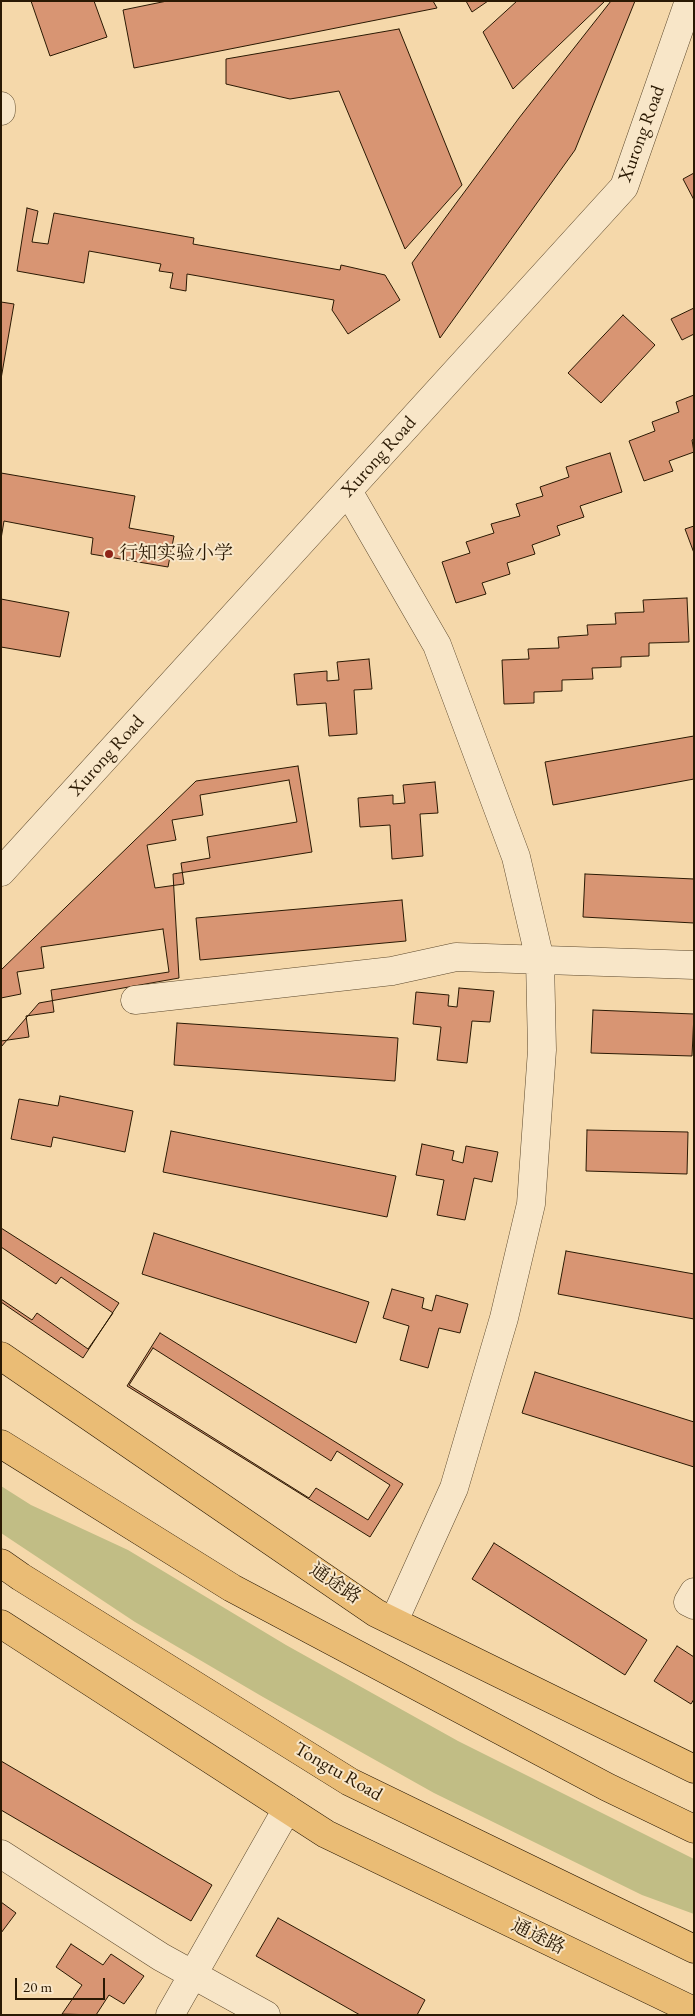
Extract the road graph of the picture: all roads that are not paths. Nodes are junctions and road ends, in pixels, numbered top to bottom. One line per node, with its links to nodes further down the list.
1 (689, 1): 4 (street, Xurong Road)
2 (1, 106): 3 (street)
3 (1, 111)
4 (348, 490): 5 (street, Xurong Road); 6 (street)
5 (1, 872)
6 (540, 960): 7 (street); 8 (street); 14 (street)
7 (694, 965)
8 (135, 1000)
9 (1, 1356): 14 (main road, 通途路)
10 (1, 1444): 18 (main road)
11 (1, 1563): 20 (main road, Tongtu Road)
12 (694, 1592): 13 (street)
13 (694, 1605)
14 (394, 1622): 16 (main road, 通途路)
15 (1, 1624): 17 (main road, 通途路)
16 (694, 1769)
17 (287, 1809): 21 (street); 22 (main road, 通途路)
18 (694, 1829)
19 (1, 1854): 21 (street)
20 (694, 1949)
21 (192, 1976): 23 (street); 24 (street)
22 (694, 2012)
23 (170, 2015)
24 (266, 2015)

